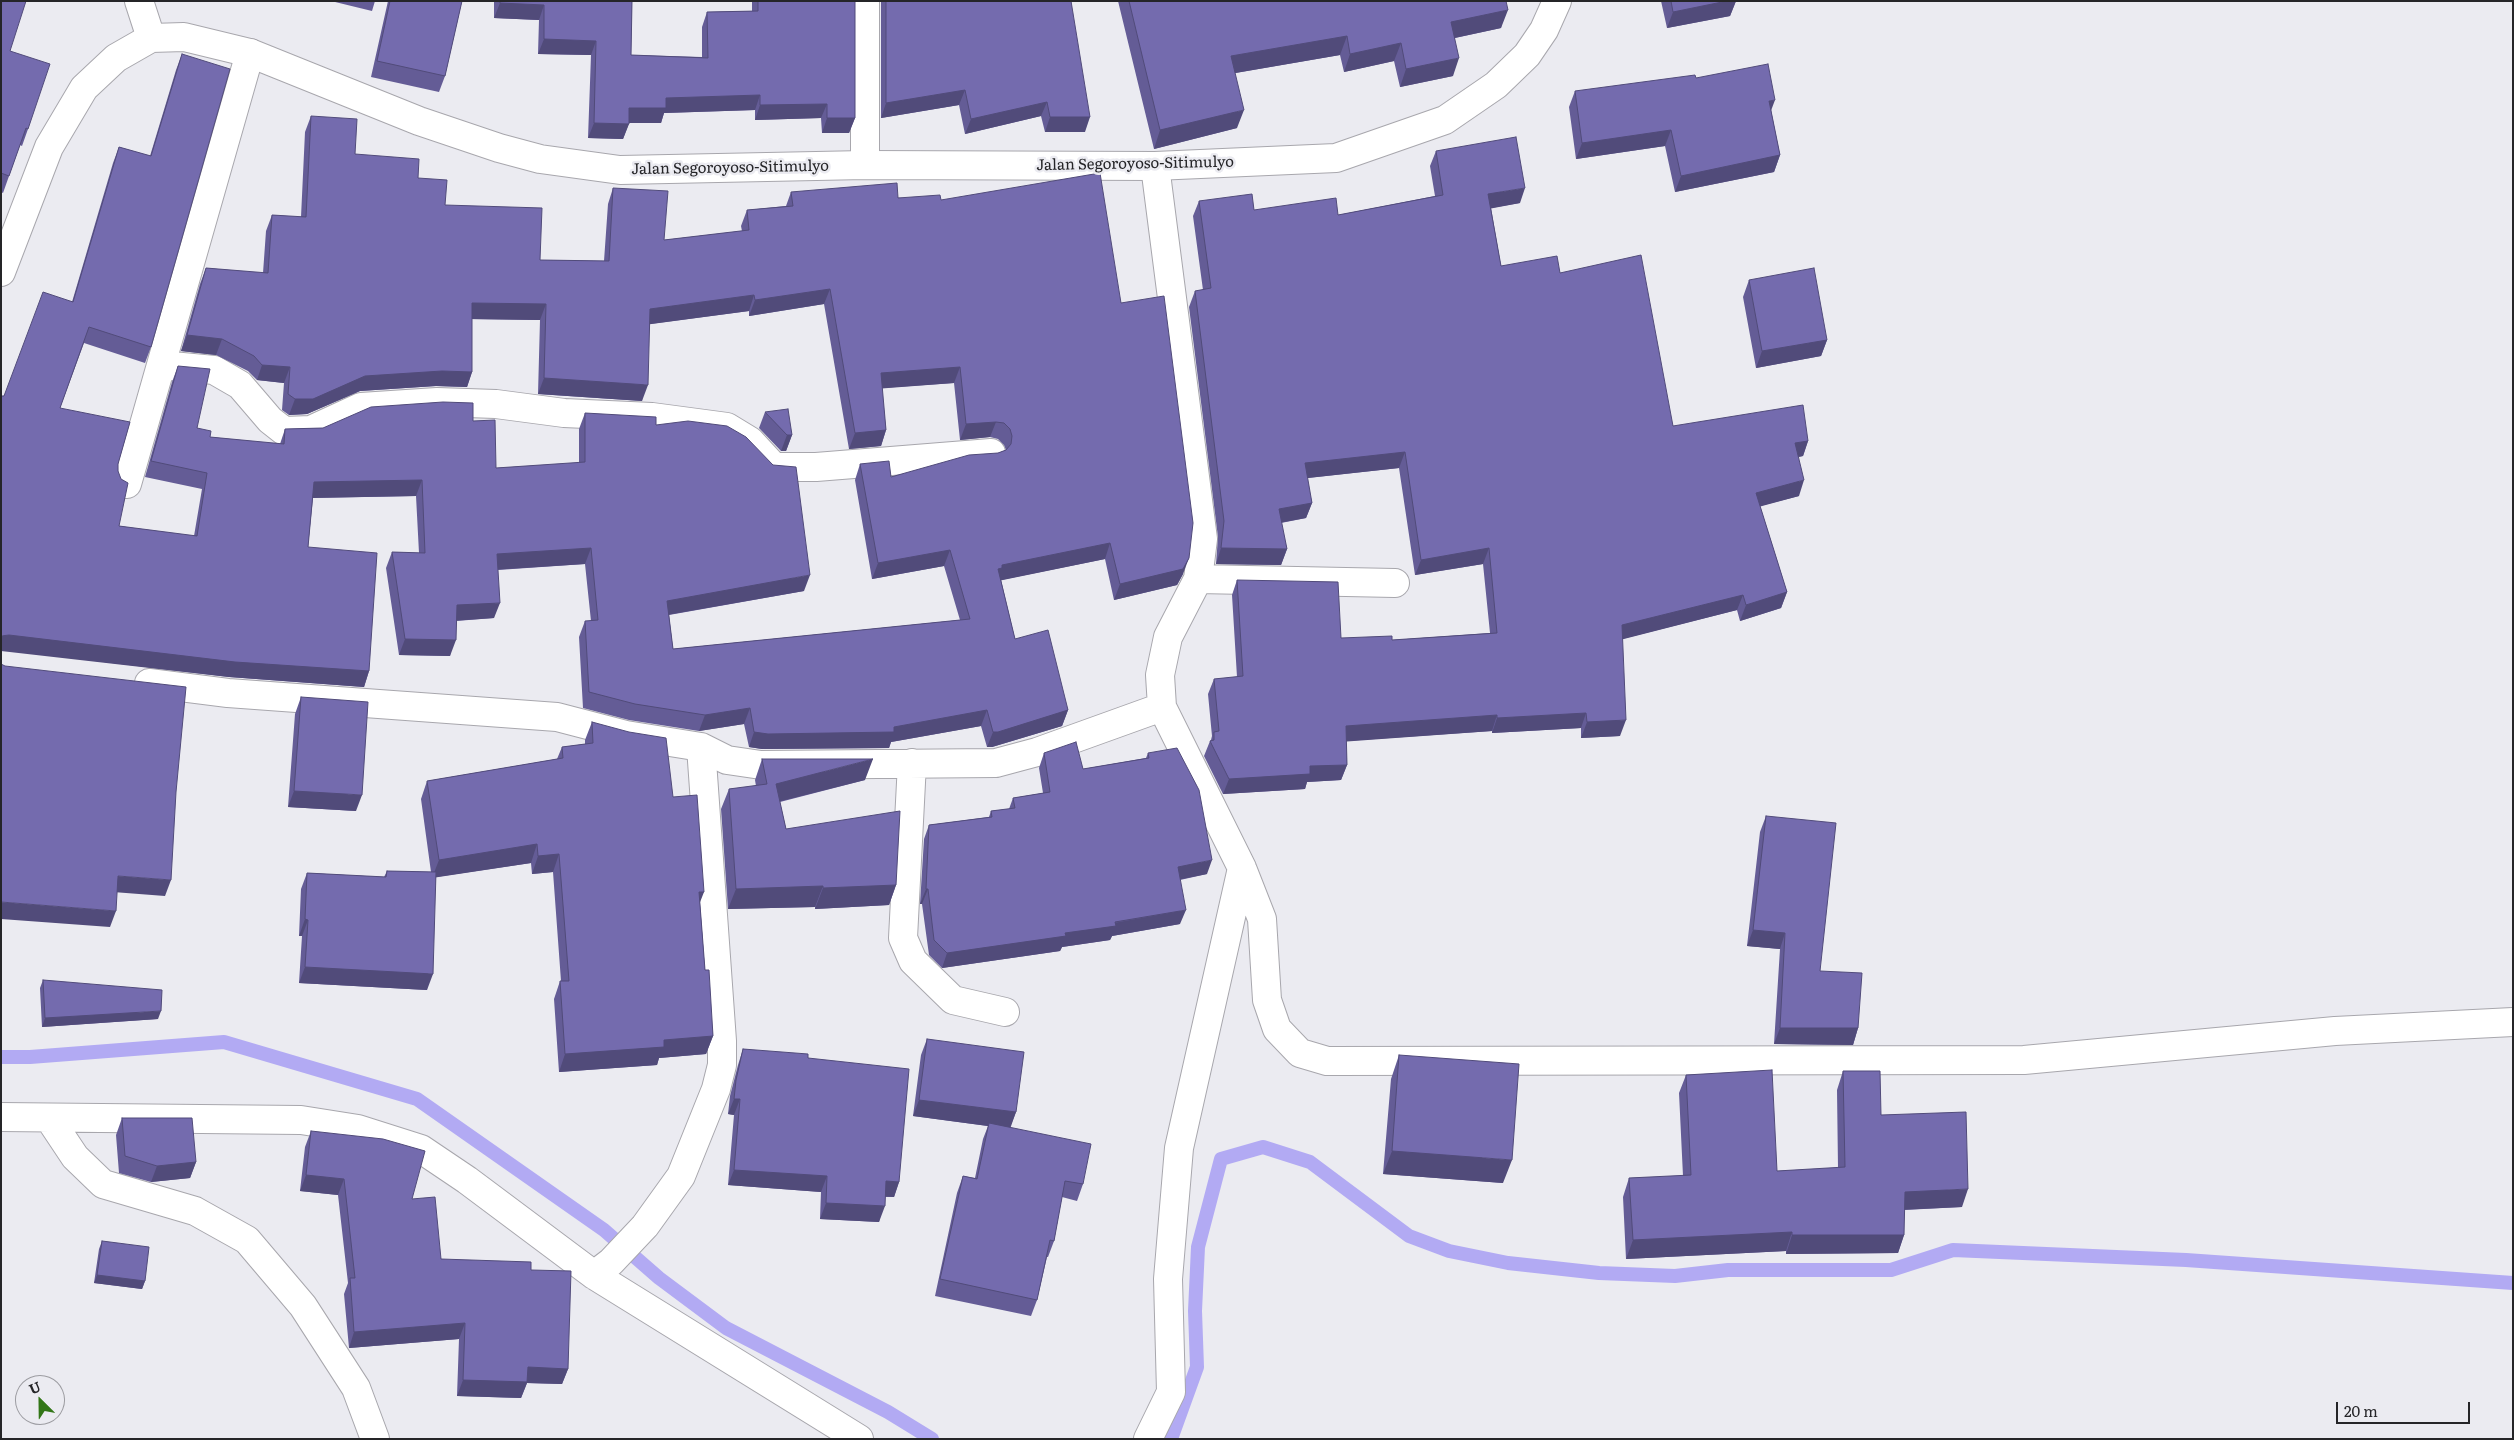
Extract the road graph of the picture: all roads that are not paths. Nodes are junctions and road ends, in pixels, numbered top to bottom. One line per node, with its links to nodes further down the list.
1 (139, 1): 4 (street)
2 (865, 1): 6 (street)
3 (1557, 1): 7 (street, Jalan Segoroyoso-Sitimulyo)
4 (150, 38): 5 (street, Jalan Segoroyoso-Sitimulyo); 8 (street, Jalan Segoroyoso-Sitimulyo)
5 (250, 53): 6 (street, Jalan Segoroyoso-Sitimulyo); 9 (street)
6 (865, 165): 7 (street, Jalan Segoroyoso-Sitimulyo)
7 (1155, 166): 12 (street)
8 (1, 272)
9 (161, 364): 10 (street); 11 (street)
10 (991, 453)
11 (127, 484)
12 (1198, 579): 13 (street); 15 (street)
13 (1395, 584)
14 (120, 680): 16 (street)
15 (1162, 707): 17 (street); 18 (street)
16 (701, 747): 17 (street); 23 (street)
17 (912, 764): 19 (street)
18 (1242, 868): 20 (street); 26 (street)
19 (1005, 1012)
20 (2513, 1022)
21 (1, 1117): 22 (street)
22 (49, 1118): 23 (street); 24 (street)
23 (603, 1268): 25 (street)
24 (375, 1439)
25 (859, 1439)
26 (1148, 1439)

